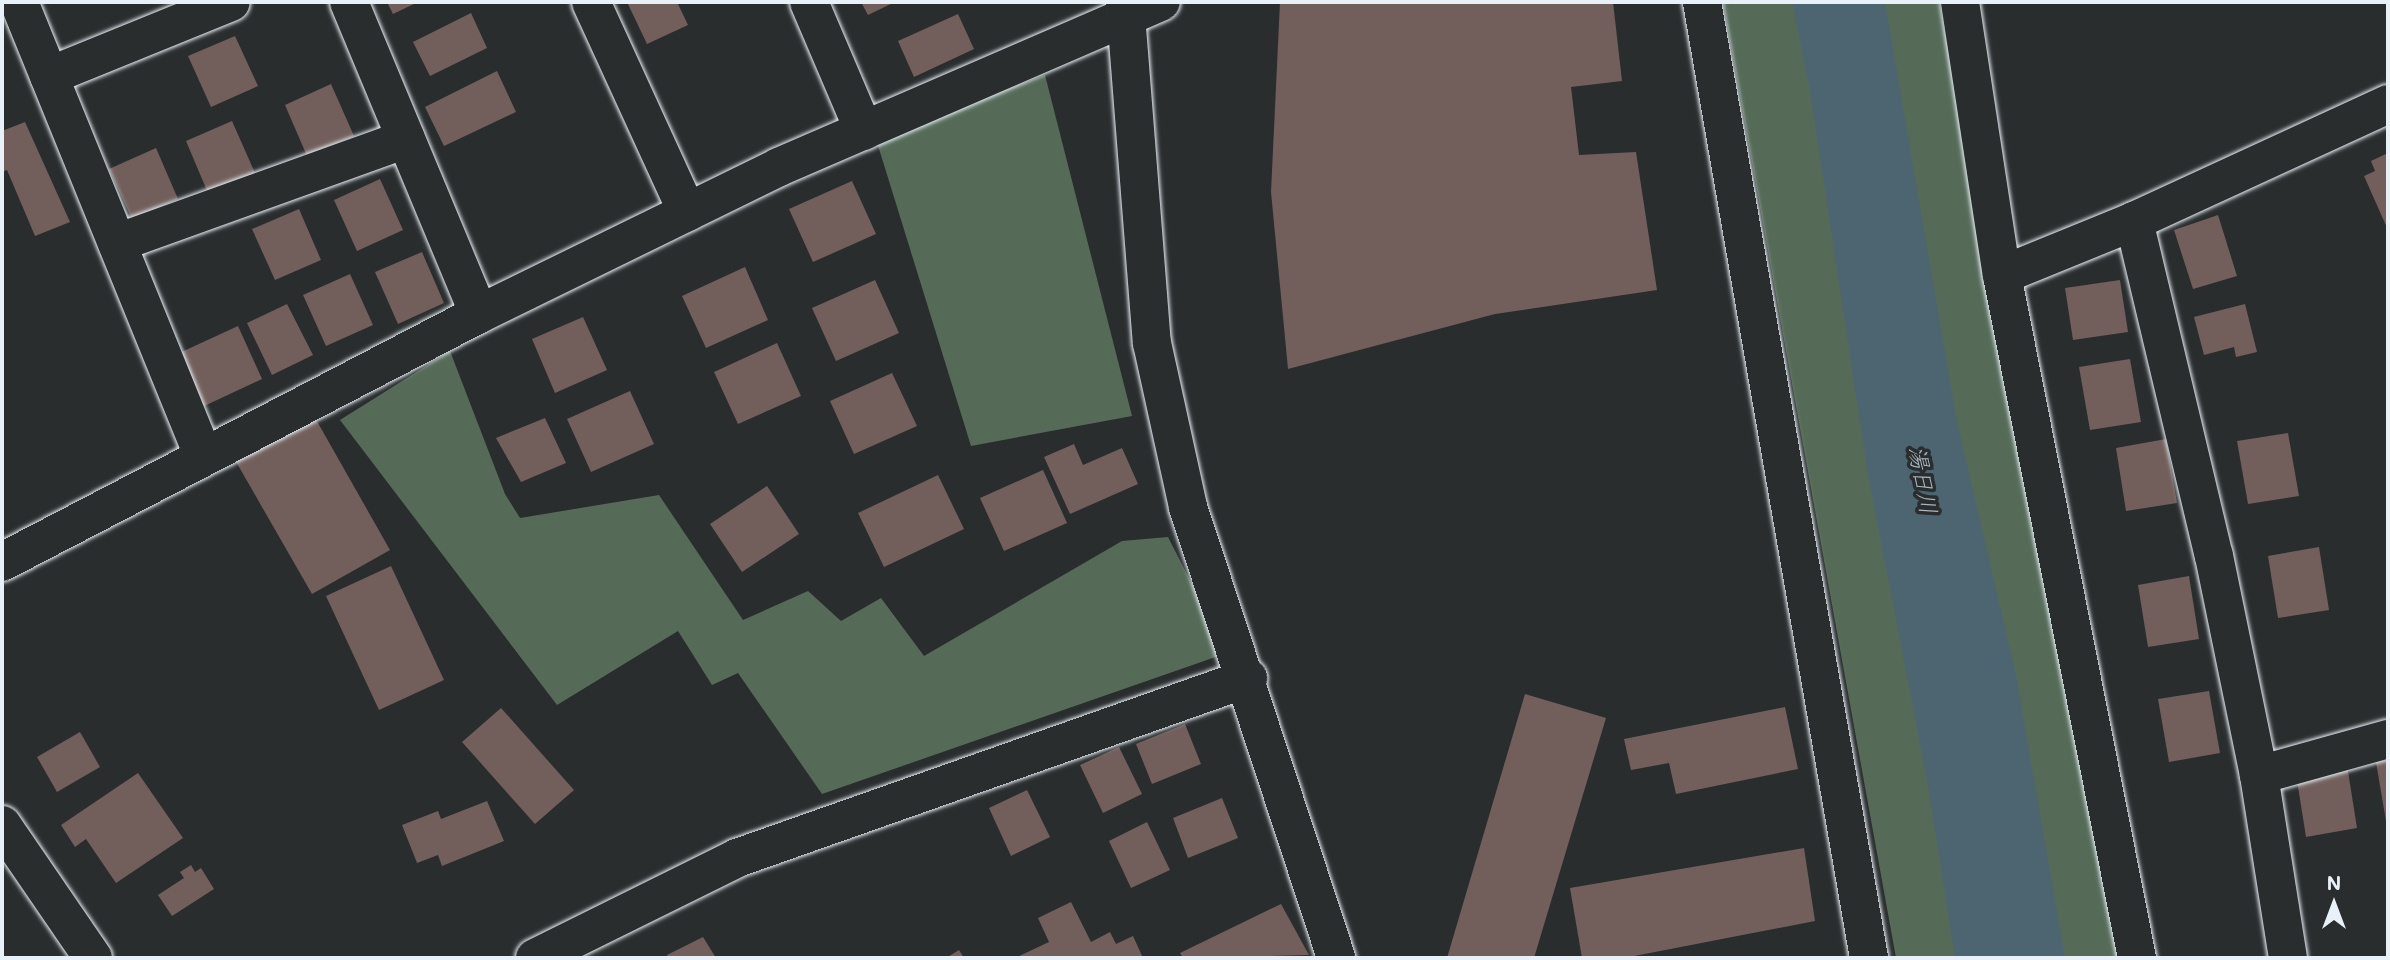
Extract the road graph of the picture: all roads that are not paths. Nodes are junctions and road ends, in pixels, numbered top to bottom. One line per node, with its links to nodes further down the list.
1 (19, 2): 9 (street)
2 (231, 2): 9 (street)
3 (349, 2): 12 (street)
4 (591, 2): 13 (street)
5 (809, 2): 11 (street)
6 (1702, 2): 28 (street)
7 (1960, 2): 16 (street)
8 (1137, 6): 11 (street); 20 (street)
9 (49, 76): 15 (street)
10 (2388, 104): 14 (street)
11 (864, 131): 13 (street)
12 (406, 139): 15 (street); 17 (street)
13 (687, 212): 17 (street)
14 (2134, 221): 16 (street); 22 (street)
15 (117, 243): 18 (street)
16 (2002, 275): 29 (street)
17 (478, 314): 18 (street)
18 (203, 456): 19 (street)
19 (2, 562)
20 (1248, 678): 24 (street); 27 (street)
21 (2388, 739): 22 (street)
22 (2259, 775): 30 (street)
23 (2, 825): 25 (street)
24 (591, 946): 26 (street)
25 (93, 958)
26 (535, 958)
27 (1336, 958)
28 (1869, 958)
29 (2137, 958)
30 (2288, 958)

